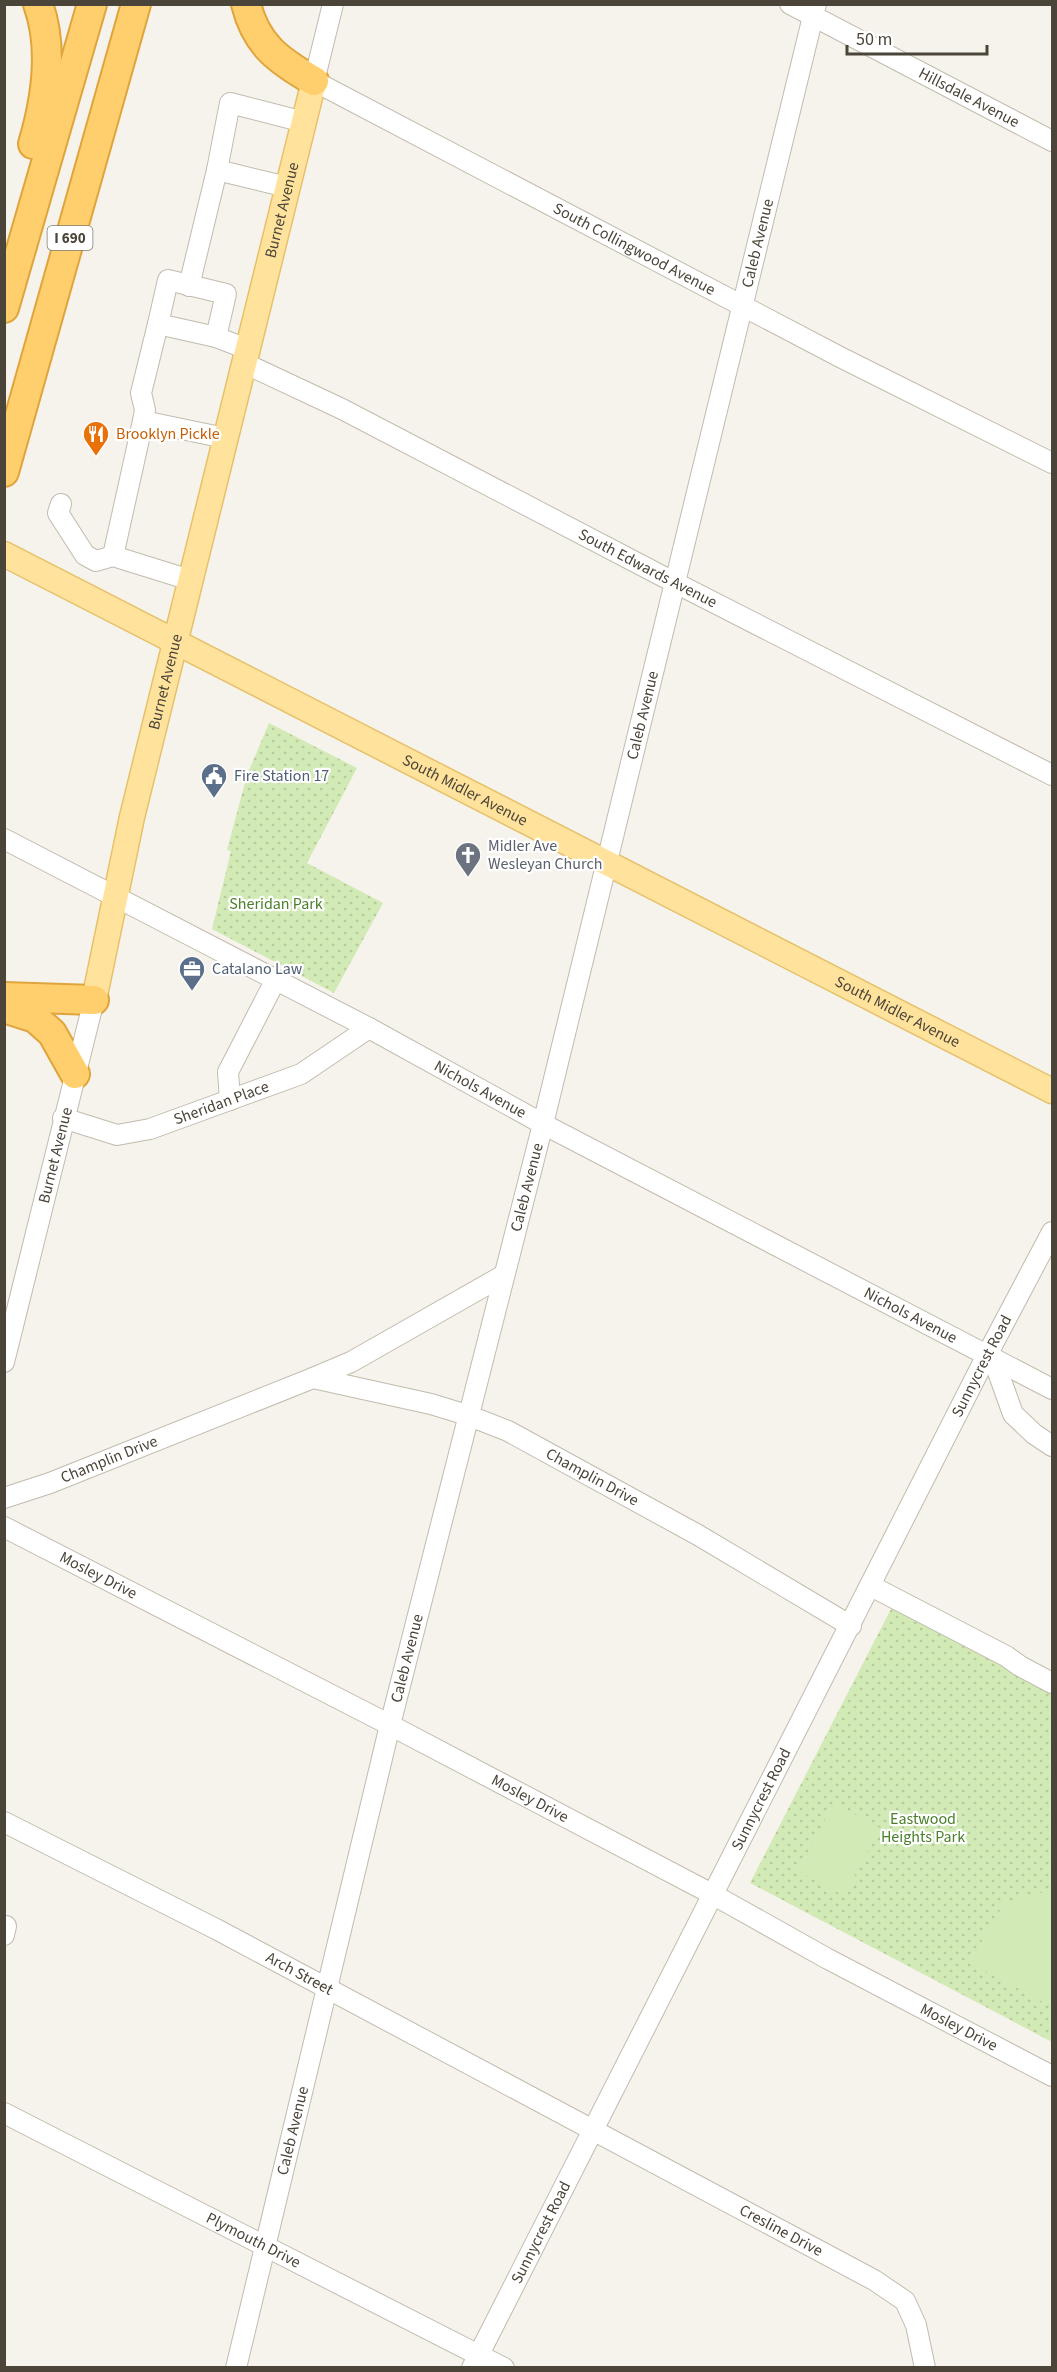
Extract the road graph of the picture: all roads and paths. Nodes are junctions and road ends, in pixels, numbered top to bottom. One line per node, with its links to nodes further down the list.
1 (38, 4): 13 (highway)
2 (92, 4): 13 (highway, I 690)
3 (136, 4): 23 (highway, I 690)
4 (246, 4): 8 (highway)
5 (333, 4): 8 (street, Burnet Avenue)
6 (790, 4): 7 (street, Hillsdale Avenue)
7 (814, 10): 10 (street, Hillsdale Avenue); 15 (street, Caleb Avenue)
8 (314, 81): 9 (main road, Burnet Avenue); 15 (street, South Collingwood Avenue)
9 (304, 122): 11 (street); 12 (main road, Burnet Avenue)
10 (1053, 141)
11 (217, 170): 12 (street); 14 (street)
12 (287, 188): 19 (main road, Burnet Avenue)
13 (13, 279): 16 (highway, I 690)
14 (189, 286): 17 (street); 18 (street)
15 (742, 305): 22 (street, South Collingwood Avenue); 28 (street, Caleb Avenue)
16 (4, 308)
17 (158, 324): 18 (street, South Edwards Avenue); 20 (street)
18 (216, 337): 19 (street, South Edwards Avenue)
19 (245, 356): 21 (main road, Burnet Avenue); 28 (street, South Edwards Avenue)
20 (143, 421): 21 (street); 26 (street)
21 (225, 438): 27 (main road, Burnet Avenue)
22 (1053, 463)
23 (4, 472)
24 (61, 504): 26 (street)
25 (4, 554): 29 (main road, South Midler Avenue)
26 (113, 556): 27 (street)
27 (190, 580): 29 (main road, Burnet Avenue)
28 (675, 582): 30 (street, South Edwards Avenue); 32 (street, Caleb Avenue)
29 (175, 641): 32 (main road, South Midler Avenue); 33 (main road, Burnet Avenue)
30 (1053, 775)
31 (4, 839): 33 (street, Nichols Avenue)
32 (606, 862): 40 (main road, South Midler Avenue); 43 (street, Caleb Avenue)
33 (114, 898): 34 (street, Nichols Avenue); 36 (main road, Burnet Avenue)
34 (275, 981): 38 (street, Nichols Avenue); 41 (street)
35 (4, 997): 36 (highway)
36 (94, 1000): 39 (street, Burnet Avenue)
37 (4, 1008): 39 (highway)
38 (369, 1028): 41 (street, Sheridan Place); 43 (street, Nichols Avenue)
39 (75, 1074): 42 (street, Burnet Avenue)
40 (1053, 1091)
41 (230, 1100): 42 (street, Sheridan Place)
42 (63, 1118): 47 (street, Burnet Avenue)
43 (543, 1124): 45 (street, Caleb Avenue); 46 (street, Nichols Avenue)
44 (1053, 1232): 46 (street, Sunnycrest Road)
45 (504, 1275): 48 (street, Champlin Drive); 50 (street, Caleb Avenue)
46 (990, 1357): 49 (street, Nichols Avenue); 51 (street); 54 (street, Sunnycrest Road)
47 (4, 1362)
48 (313, 1377): 50 (street, Champlin Drive); 52 (street, Champlin Drive)
49 (1053, 1389)
50 (467, 1415): 55 (street, Champlin Drive); 57 (street, Caleb Avenue)
51 (1053, 1446)
52 (4, 1498)
53 (4, 1527): 57 (street, Mosley Drive)
54 (871, 1586): 55 (street, Sunnycrest Road); 56 (street)
55 (851, 1626): 59 (street, Sunnycrest Road)
56 (1053, 1683)
57 (390, 1725): 59 (street, Mosley Drive); 62 (street, Caleb Avenue)
58 (4, 1822): 62 (street, Arch Street)
59 (712, 1894): 63 (street, Mosley Drive); 65 (street, Sunnycrest Road)
60 (4, 1926): 61 (street)
61 (4, 1935)
62 (326, 1989): 65 (street, Arch Street); 66 (street, Caleb Avenue)
63 (1053, 2076)
64 (4, 2113): 66 (street, Plymouth Drive)
65 (593, 2129): 67 (street, Sunnycrest Road); 70 (street, Cresline Drive)
66 (266, 2245): 67 (street, Plymouth Drive); 68 (street, Caleb Avenue)
67 (476, 2360): 69 (street, Plymouth Drive)
68 (236, 2367)
69 (504, 2367)
70 (925, 2367)

